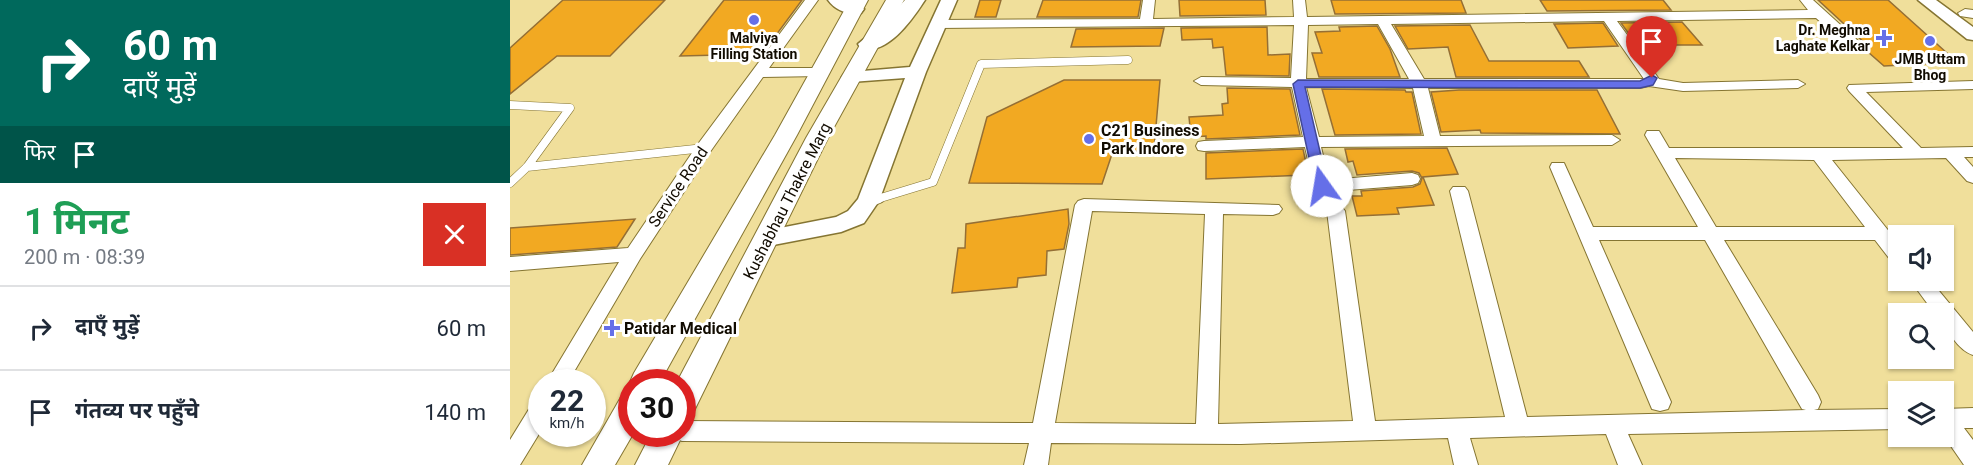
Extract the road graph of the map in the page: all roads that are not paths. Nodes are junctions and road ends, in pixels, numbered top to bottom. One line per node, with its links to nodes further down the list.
1 (812, 0): 26 (street, Service Road)
2 (895, 0): 21 (main road, Kushabhau Thakre Marg)
3 (915, 0): 21 (main road)
4 (949, 0): 19 (street)
5 (1149, 0): 18 (street)
6 (1299, 0): 16 (street)
7 (1716, 0): 13 (street)
8 (1806, 0): 12 (street)
9 (1926, 0): 20 (street)
10 (1949, 0): 14 (street)
11 (850, 3): 24 (main road, Kushabhau Thakre Marg)
12 (1819, 14): 13 (street); 22 (street)
13 (1730, 15): 15 (street)
14 (1970, 15)
15 (1607, 16): 17 (street); 29 (street)
16 (1301, 20): 17 (street); 18 (street); 31 (street)
17 (1382, 20): 30 (street)
18 (1146, 22): 19 (street)
19 (938, 24): 25 (street)
20 (1973, 35)
21 (870, 44): 27 (main road, Kushabhau Thakre Marg)
22 (1860, 49)
23 (1128, 60): 52 (lane)
24 (820, 72): 26 (street); 66 (main road, Kushabhau Thakre Marg)
25 (917, 72): 27 (street); 52 (street)
26 (759, 73): 40 (street, Service Road)
27 (851, 77): 59 (main road, Kushabhau Thakre Marg)
28 (1201, 81): 31 (street)
29 (1649, 82): 30 (street); 32 (street)
30 (1419, 83): 31 (street); 37 (street)
31 (1298, 84): 38 (street)
32 (1798, 84)
33 (1973, 85): 44 (street)
34 (510, 105): 46 (lane)
35 (1653, 135): 43 (street)
36 (1612, 140): 37 (street)
37 (1433, 141): 38 (street)
38 (1312, 142): 39 (street); 49 (street)
39 (1204, 146)
40 (704, 148): 46 (lane); 61 (street, Service Road)
41 (1950, 152): 42 (street); 44 (street); 48 (street)
42 (1973, 152)
43 (1664, 153): 45 (street); 57 (street)
44 (1917, 153): 45 (street)
45 (1819, 155): 58 (street)
46 (526, 167): 50 (lane)
47 (1558, 167): 56 (street)
48 (1973, 177)
49 (1412, 179)
50 (510, 183)
51 (1459, 191): 74 (street)
52 (868, 201): 59 (street)
53 (1214, 208): 54 (street); 80 (street); 82 (street)
54 (1273, 209)
55 (1336, 211): 79 (street)
56 (1587, 233): 57 (street); 68 (street)
57 (1711, 233): 58 (street); 69 (street)
58 (1880, 234): 60 (street)
59 (768, 238): 67 (main road, Kushabhau Thakre Marg)
60 (1888, 244)
61 (633, 254): 62 (street); 65 (street, Service Road)
62 (510, 264)
63 (1927, 291): 64 (street)
64 (1973, 347)
65 (565, 369)
66 (652, 369)
67 (696, 377)
68 (1660, 402)
69 (1810, 402)
70 (1973, 418): 72 (street)
71 (1888, 419): 73 (street)
72 (1954, 419)
73 (1613, 424): 74 (street); 90 (street)
74 (1518, 426): 75 (street)
75 (1456, 428): 79 (street); 89 (street)
76 (618, 430): 86 (main road)
77 (528, 431): 85 (street)
78 (696, 431): 80 (street)
79 (1365, 431): 82 (street)
80 (1042, 433): 82 (street); 88 (street)
81 (1954, 433): 84 (street)
82 (1207, 434)
83 (660, 447): 87 (main road)
84 (1973, 459)
85 (510, 461)
86 (598, 465)
87 (651, 465)
88 (1036, 465)
89 (1466, 465)
90 (1630, 465)

